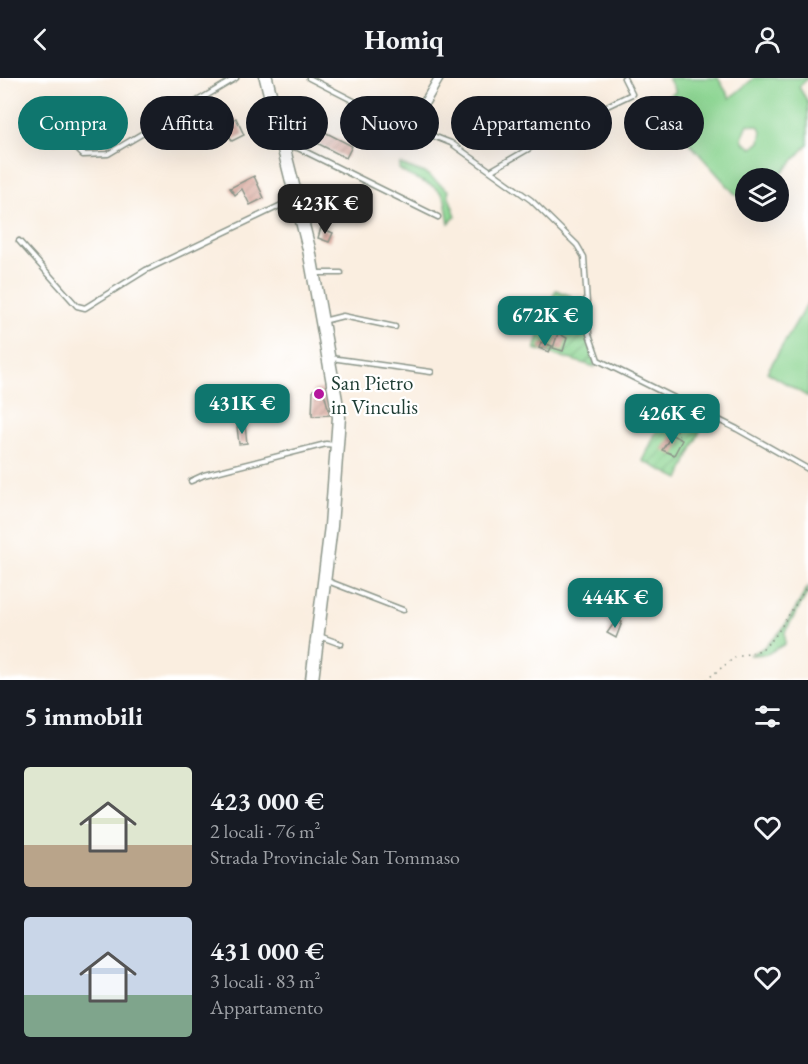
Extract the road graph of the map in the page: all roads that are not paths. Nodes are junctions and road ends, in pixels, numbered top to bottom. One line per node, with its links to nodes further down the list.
1 (236, 78): 10 (lane)
2 (266, 78): 6 (street)
3 (309, 78): 7 (lane)
4 (439, 78): 8 (street)
5 (624, 78): 15 (lane)
6 (270, 96)
7 (344, 96)
8 (429, 96)
9 (439, 138): 15 (lane)
10 (128, 142)
11 (77, 150): 12 (lane)
12 (115, 150)
13 (284, 150): 16 (street)
14 (302, 150): 17 (lane)
15 (492, 170): 26 (lane)
16 (297, 197): 18 (lane); 19 (street)
17 (438, 217)
18 (19, 242)
19 (314, 273): 20 (lane); 21 (street)
20 (341, 273)
21 (323, 321): 22 (lane); 23 (street)
22 (395, 327)
23 (329, 358): 24 (lane); 25 (street)
24 (431, 372)
25 (339, 446): 27 (lane); 28 (street)
26 (808, 469)
27 (191, 481)
28 (324, 580): 29 (lane); 30 (street)
29 (403, 610)
30 (317, 635): 31 (lane); 32 (street)
31 (341, 644)
32 (312, 680)

